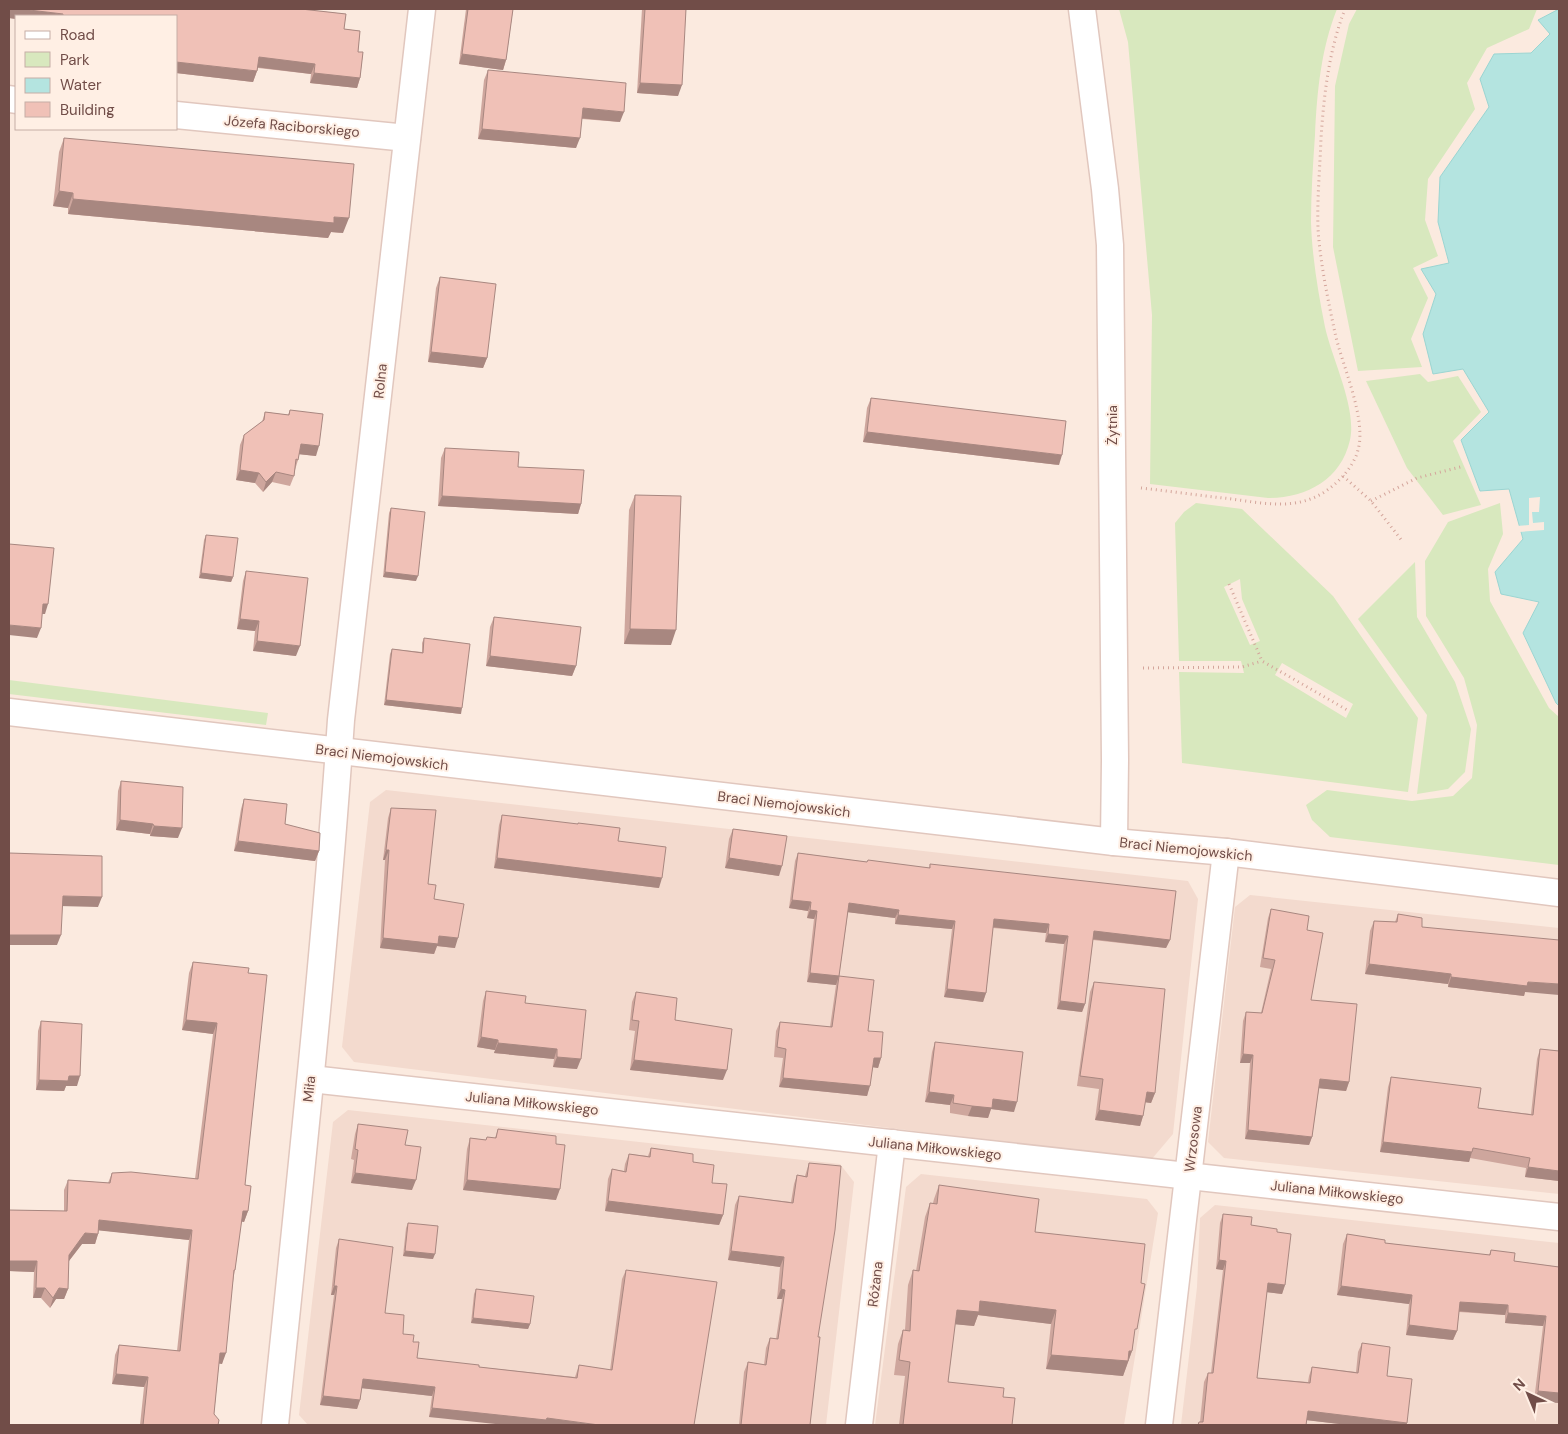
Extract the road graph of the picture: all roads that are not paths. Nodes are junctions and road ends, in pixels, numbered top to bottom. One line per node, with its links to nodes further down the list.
1 (422, 9): 4 (street, Rolna)
2 (1082, 9): 7 (street, Żytnia)
3 (178, 115): 4 (street, Józefa Raciborskiego)
4 (407, 138): 6 (street, Rolna)
5 (9, 712): 6 (street, Braci Niemojowskich)
6 (339, 752): 7 (street, Braci Niemojowskich); 10 (street, Miła)
7 (1114, 842): 8 (street, Braci Niemojowskich)
8 (1226, 852): 9 (street, Braci Niemojowskich); 12 (street, Wrzosowa)
9 (1559, 893)
10 (310, 1079): 11 (street, Juliana Miłkowskiego); 14 (street, Miła)
11 (892, 1143): 12 (street, Juliana Miłkowskiego); 15 (street, Różana)
12 (1188, 1176): 13 (street, Juliana Miłkowskiego); 16 (street, Wrzosowa)
13 (1559, 1217)
14 (275, 1425)
15 (859, 1425)
16 (1159, 1425)

